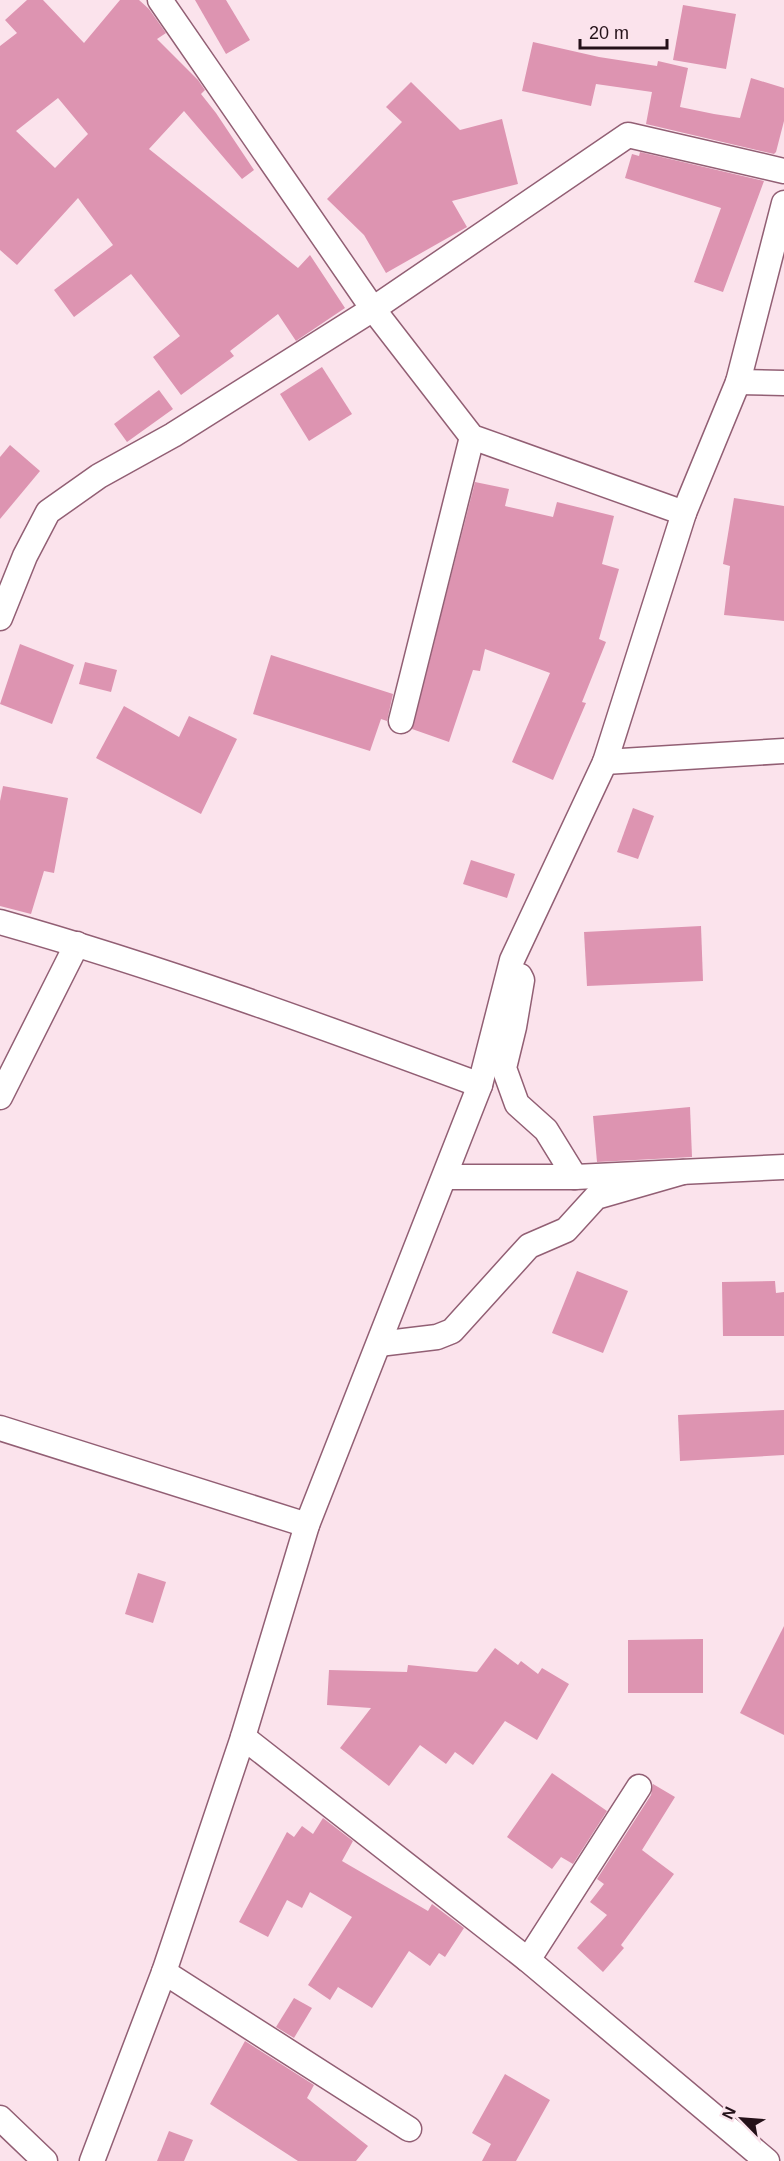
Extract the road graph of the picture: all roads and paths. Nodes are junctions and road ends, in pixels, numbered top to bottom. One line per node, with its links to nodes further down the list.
1 (160, 0): 4 (street)
2 (784, 171): 4 (street)
3 (784, 203): 5 (street)
4 (373, 309): 7 (street); 9 (street)
5 (738, 382): 6 (street); 8 (street)
6 (784, 383)
7 (472, 437): 8 (street); 10 (street)
8 (684, 513): 12 (street)
9 (0, 618)
10 (401, 720)
11 (784, 751): 12 (street)
12 (604, 762): 15 (street)
13 (0, 922): 14 (street)
14 (76, 944): 16 (street); 17 (street)
15 (512, 960): 16 (street); 21 (street)
16 (480, 1085): 20 (street)
17 (0, 1097)
18 (784, 1167): 19 (street)
19 (683, 1172): 21 (street); 22 (street)
20 (445, 1177): 21 (street); 22 (street)
21 (575, 1177)
22 (379, 1344): 24 (street)
23 (0, 1428): 24 (street)
24 (307, 1526): 25 (street)
25 (243, 1737): 27 (street); 28 (street)
26 (639, 1787): 27 (street)
27 (528, 1960): 33 (street)
28 (164, 1972): 30 (street); 32 (street)
29 (0, 2118): 31 (street)
30 (410, 2129)
31 (45, 2161)
32 (92, 2161)
33 (767, 2161)

